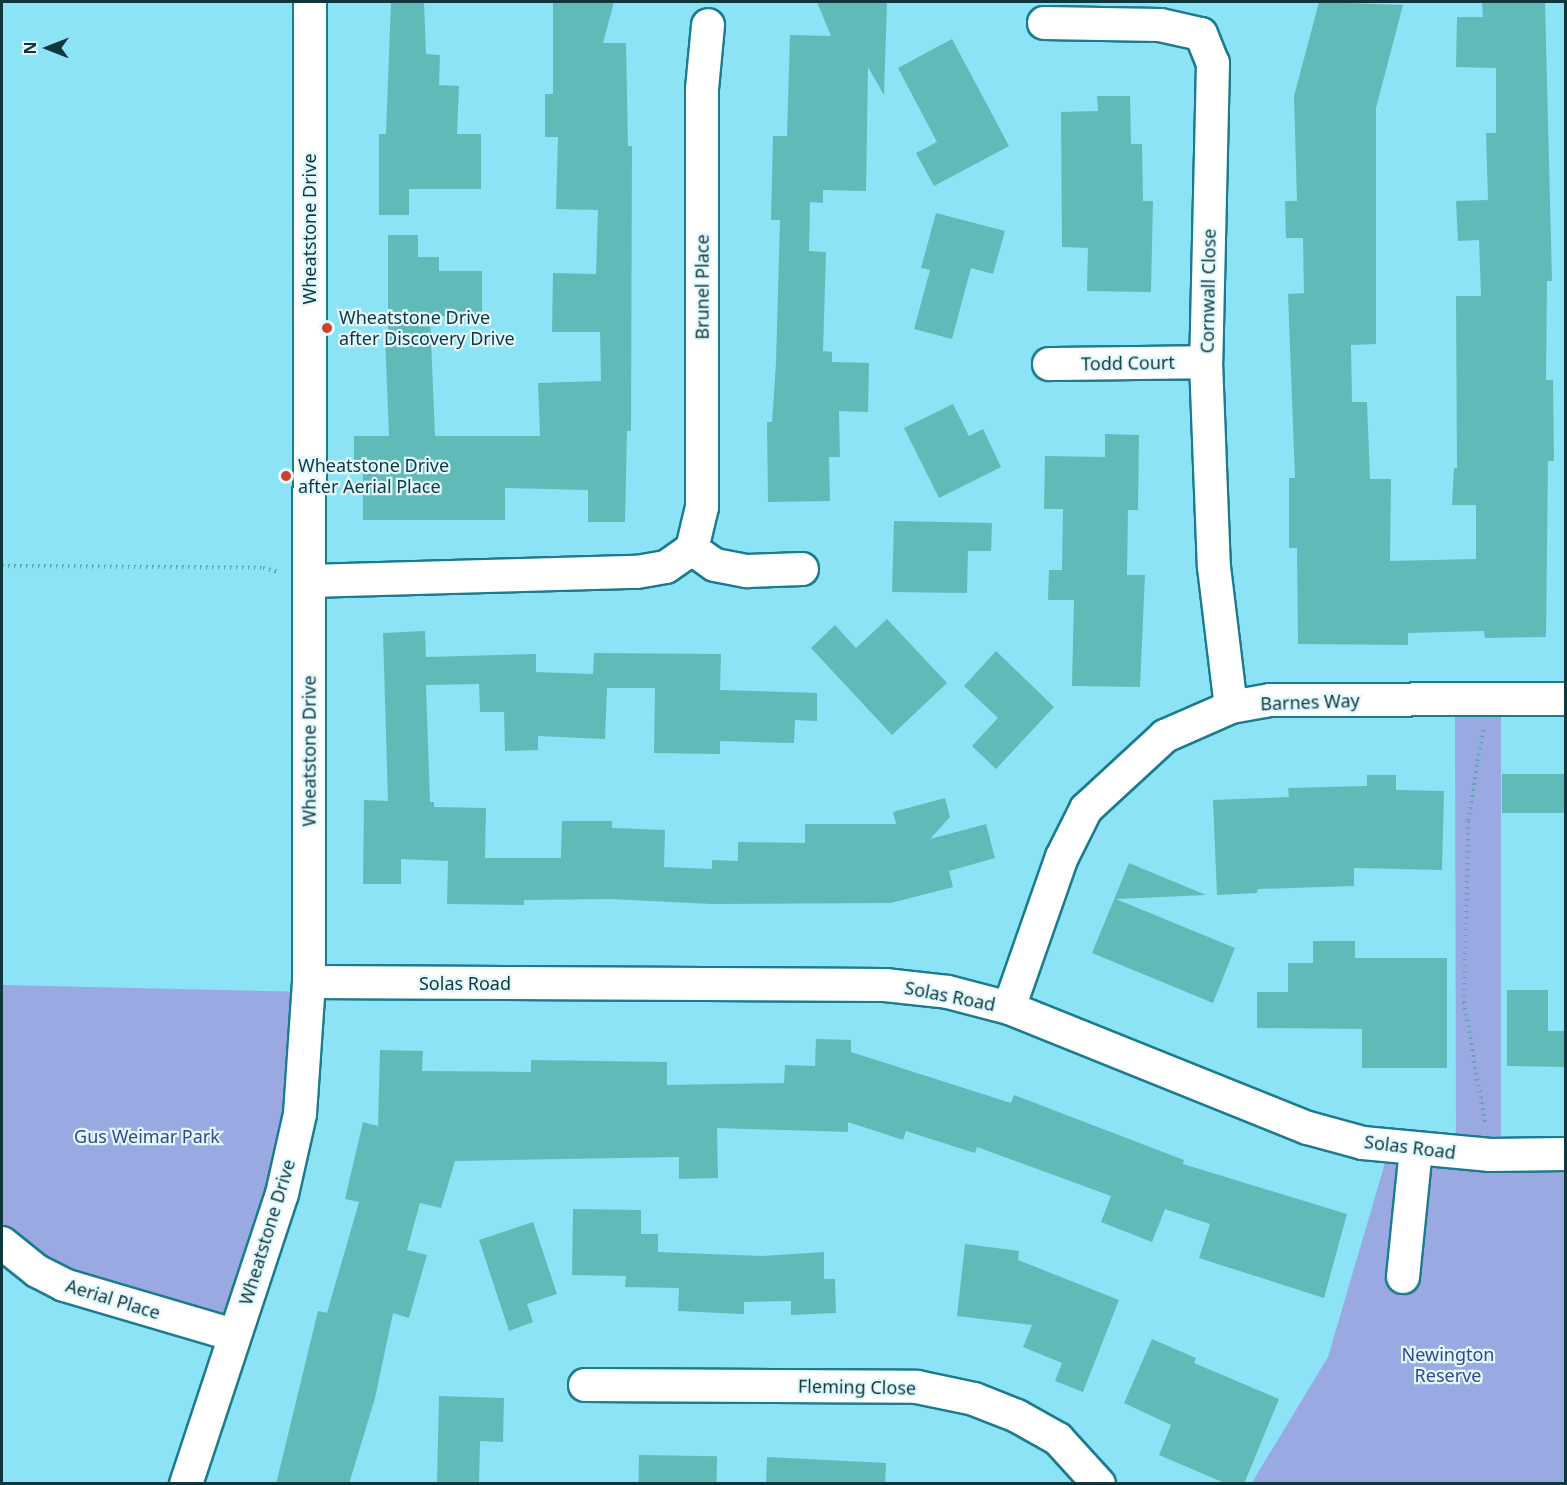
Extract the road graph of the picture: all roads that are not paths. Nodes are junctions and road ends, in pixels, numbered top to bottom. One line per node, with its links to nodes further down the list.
1 (310, 2): 8 (street, Wheatstone Drive)
2 (1044, 23): 4 (street, Cornwall Close)
3 (708, 25): 6 (street, Brunel Place)
4 (1206, 362): 5 (street, Todd Court); 10 (street, Cornwall Close)
5 (1049, 364)
6 (692, 549): 7 (street); 8 (street)
7 (802, 569)
8 (309, 581): 11 (street, Wheatstone Drive)
9 (1566, 699): 10 (street, Barnes Way)
10 (1231, 707): 12 (street, Barnes Way)
11 (309, 982): 12 (street, Solas Road); 17 (street, Wheatstone Drive)
12 (1009, 1008): 13 (street, Solas Road)
13 (1416, 1150): 14 (street, Solas Road); 16 (street)
14 (1566, 1154)
15 (2, 1243): 17 (street, Aerial Place)
16 (1403, 1277)
17 (234, 1335): 19 (street, Wheatstone Drive)
18 (585, 1385): 20 (street, Fleming Close)
19 (186, 1484)
20 (1099, 1484)

